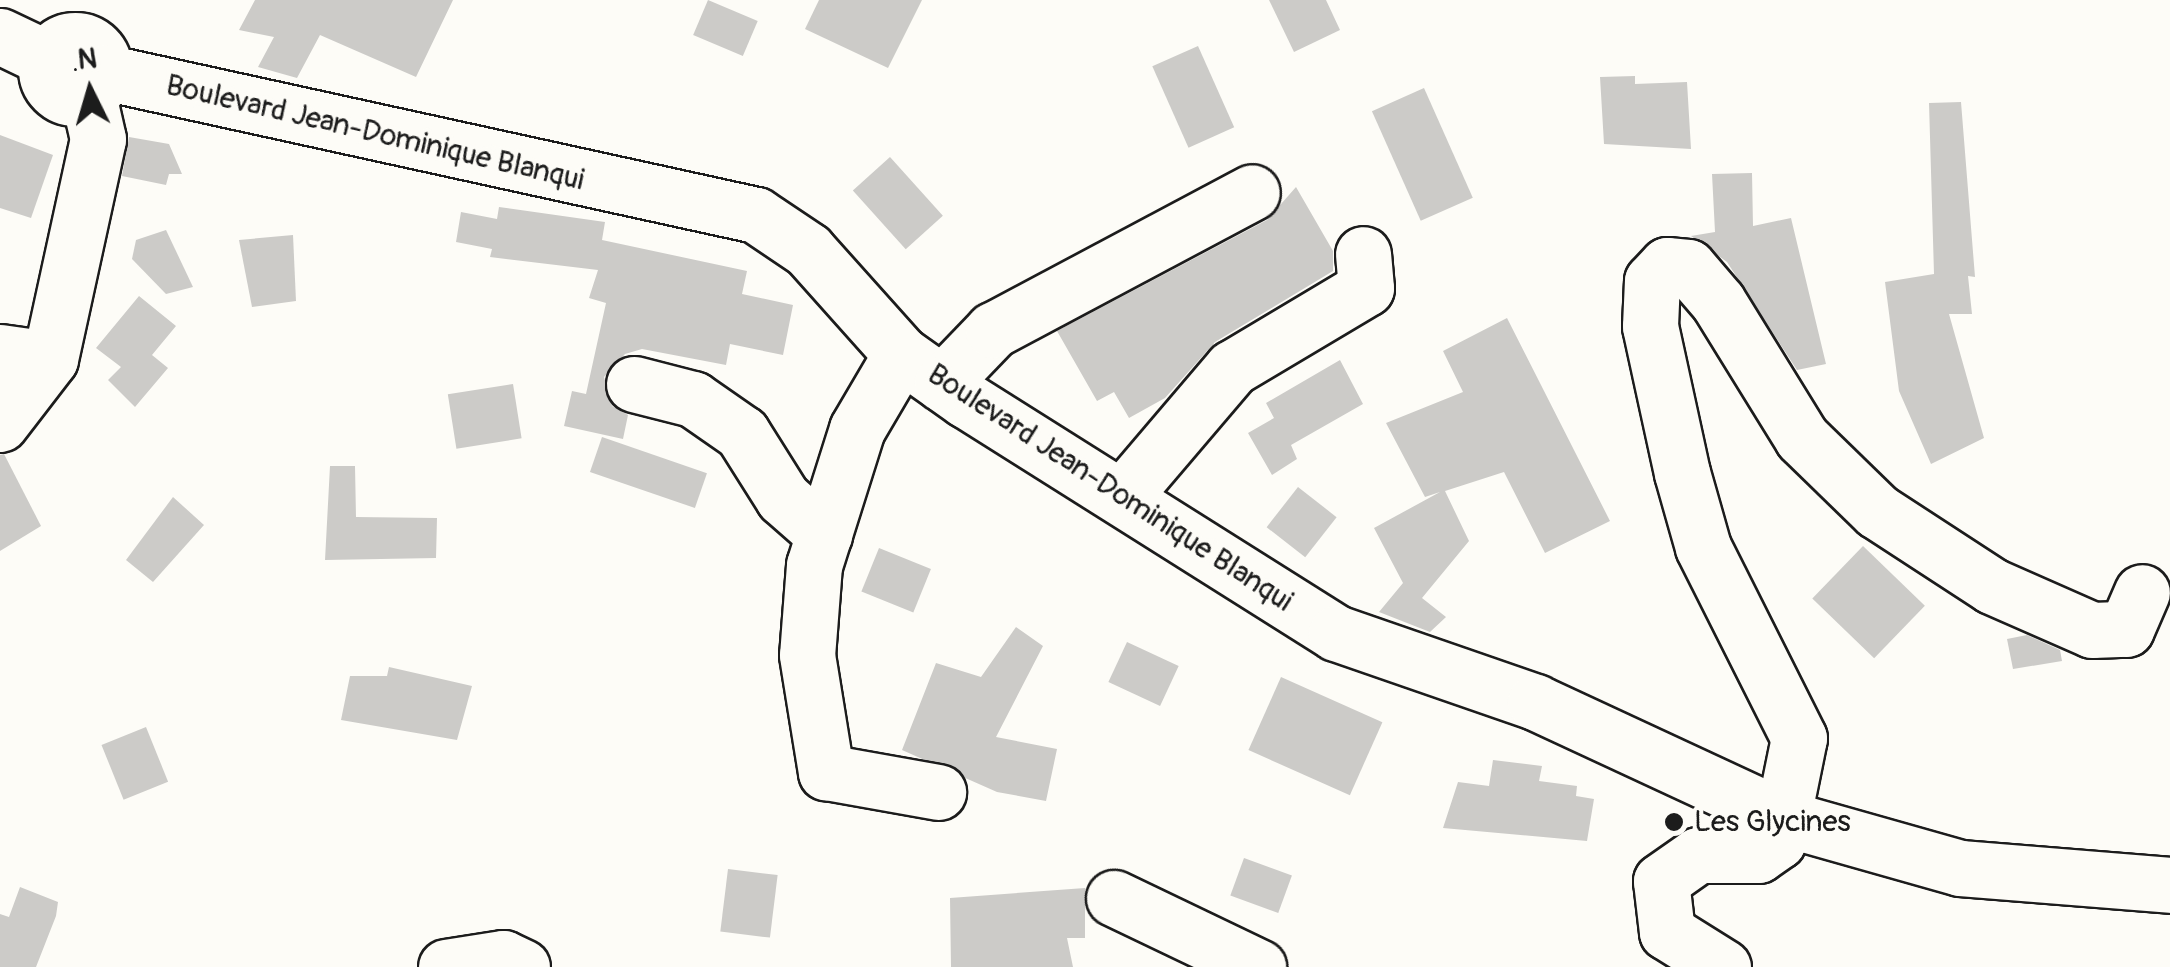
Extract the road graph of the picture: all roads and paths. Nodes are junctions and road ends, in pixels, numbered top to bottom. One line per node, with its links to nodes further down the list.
1 (65, 50): 4 (street); 5 (street, Boulevard Jean-Dominique Blanqui)
2 (1252, 192): 5 (street)
3 (1363, 254): 8 (street)
4 (25, 356): 7 (street)
5 (922, 368): 8 (street, Boulevard Jean-Dominique Blanqui); 9 (street)
6 (634, 384): 9 (street)
7 (0, 424)
8 (1123, 496): 12 (street, Boulevard Jean-Dominique Blanqui)
9 (824, 534): 11 (street)
10 (2142, 592): 12 (street)
11 (938, 792)
12 (1787, 818): 13 (street, Boulevard Jean-Dominique Blanqui); 18 (street)
13 (2170, 885)
14 (1114, 898): 17 (street)
15 (446, 967): 16 (street)
16 (522, 967)
17 (1258, 967)
18 (1723, 967)

